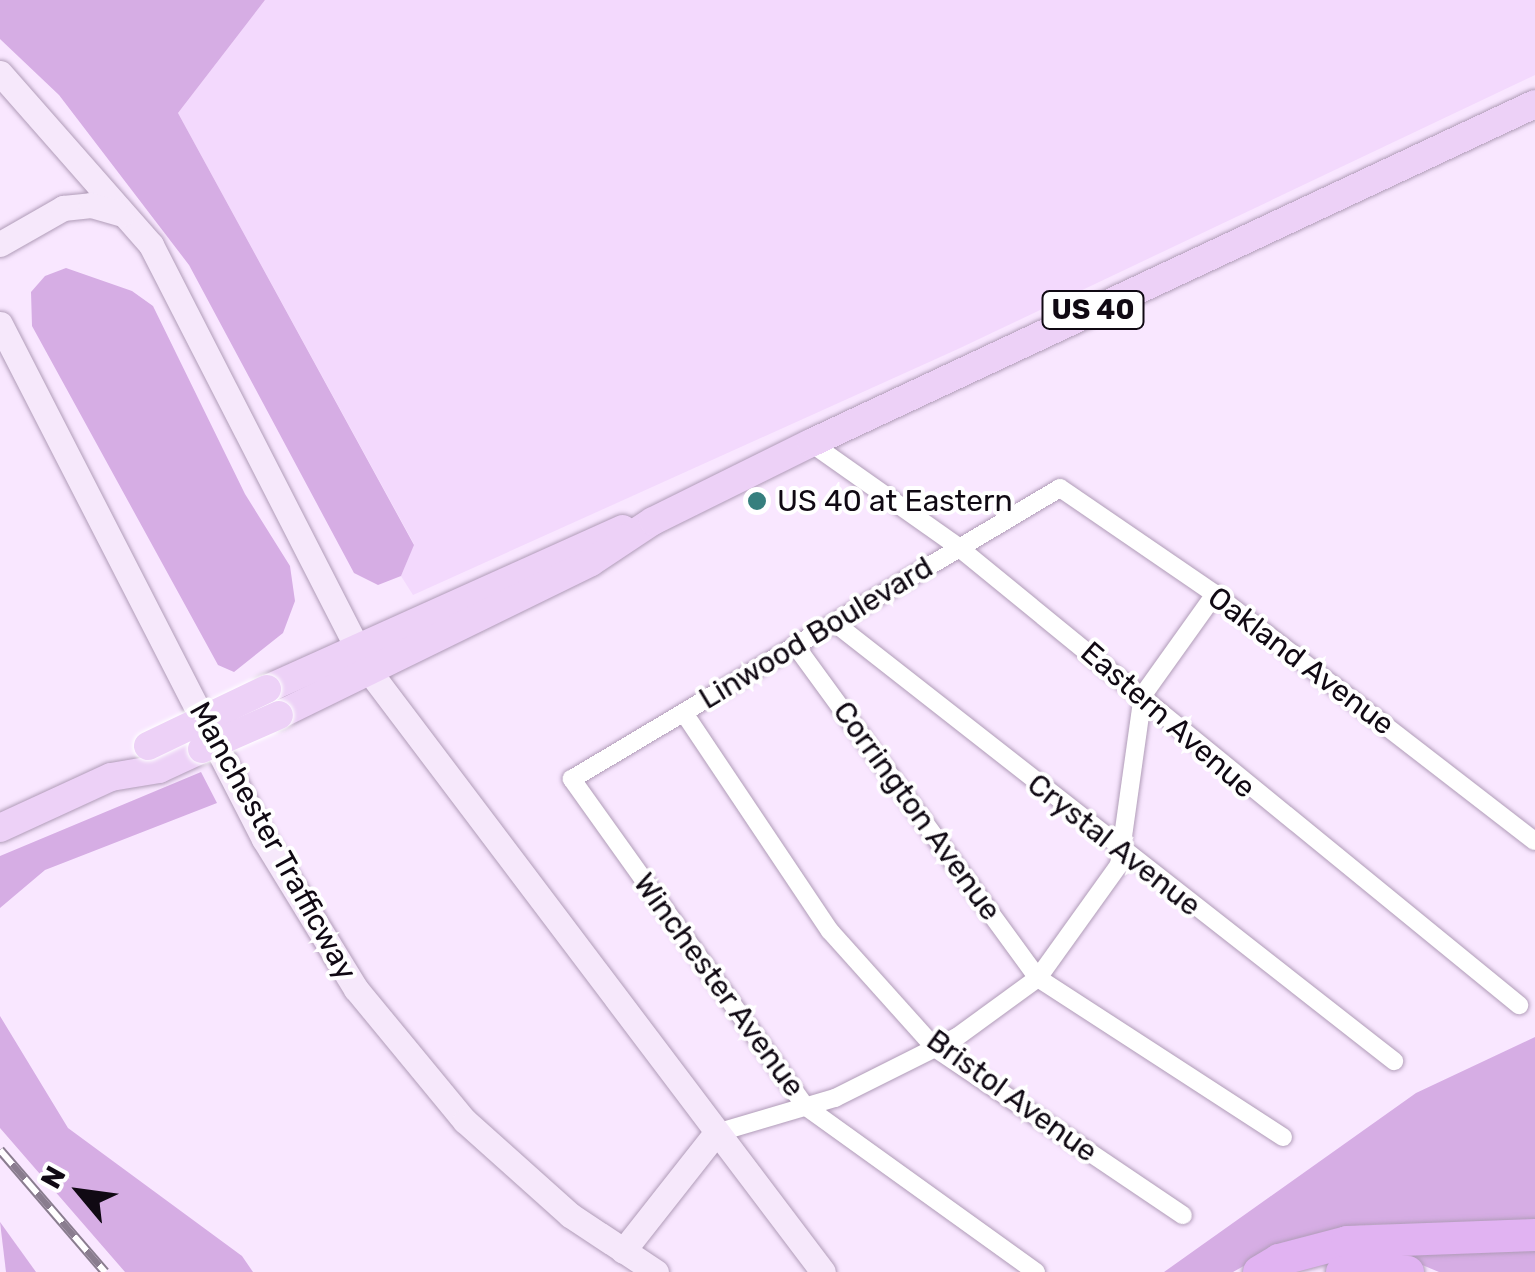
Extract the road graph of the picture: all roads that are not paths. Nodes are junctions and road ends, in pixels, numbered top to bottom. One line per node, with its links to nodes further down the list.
1 (0, 73): 3 (main road)
2 (1535, 104): 6 (main road, US 40)
3 (122, 214): 4 (main road); 12 (main road)
4 (0, 244)
5 (0, 324): 28 (main road, Manchester Trafficway)
6 (810, 443): 8 (street, Eastern Avenue); 12 (main road, US 40)
7 (1060, 488): 8 (street, Linwood Boulevard); 9 (street, Oakland Avenue)
8 (957, 546): 10 (street, Linwood Boulevard); 13 (street, Eastern Avenue)
9 (1214, 594): 13 (street); 17 (street, Oakland Avenue)
10 (836, 624): 11 (street, Linwood Boulevard); 18 (street, Crystal Avenue)
11 (795, 645): 14 (street, Linwood Boulevard); 19 (street, Corrington Avenue)
12 (363, 659): 16 (main road, US 40, bridge); 24 (main road)
13 (1143, 695): 18 (street); 20 (street, Eastern Avenue)
14 (684, 714): 15 (street, Linwood Boulevard); 21 (street, Bristol Avenue)
15 (572, 779): 23 (street, Winchester Avenue)
16 (0, 828)
17 (1535, 841)
18 (1124, 854): 19 (street); 22 (street, Crystal Avenue)
19 (1038, 978): 21 (street); 25 (street)
20 (1519, 1005)
21 (935, 1048): 23 (street); 26 (street, Bristol Avenue)
22 (1394, 1060)
23 (805, 1106): 24 (street); 31 (street, Winchester Avenue)
24 (716, 1133): 28 (main road); 30 (main road)
25 (1283, 1137)
26 (1183, 1215)
27 (1535, 1235): 32 (highway)
28 (623, 1252): 29 (main road, Manchester Trafficway)
29 (656, 1272)
30 (823, 1272)
31 (1036, 1272)
32 (1259, 1272)
33 (1342, 1272): 34 (highway)
34 (1408, 1272)

